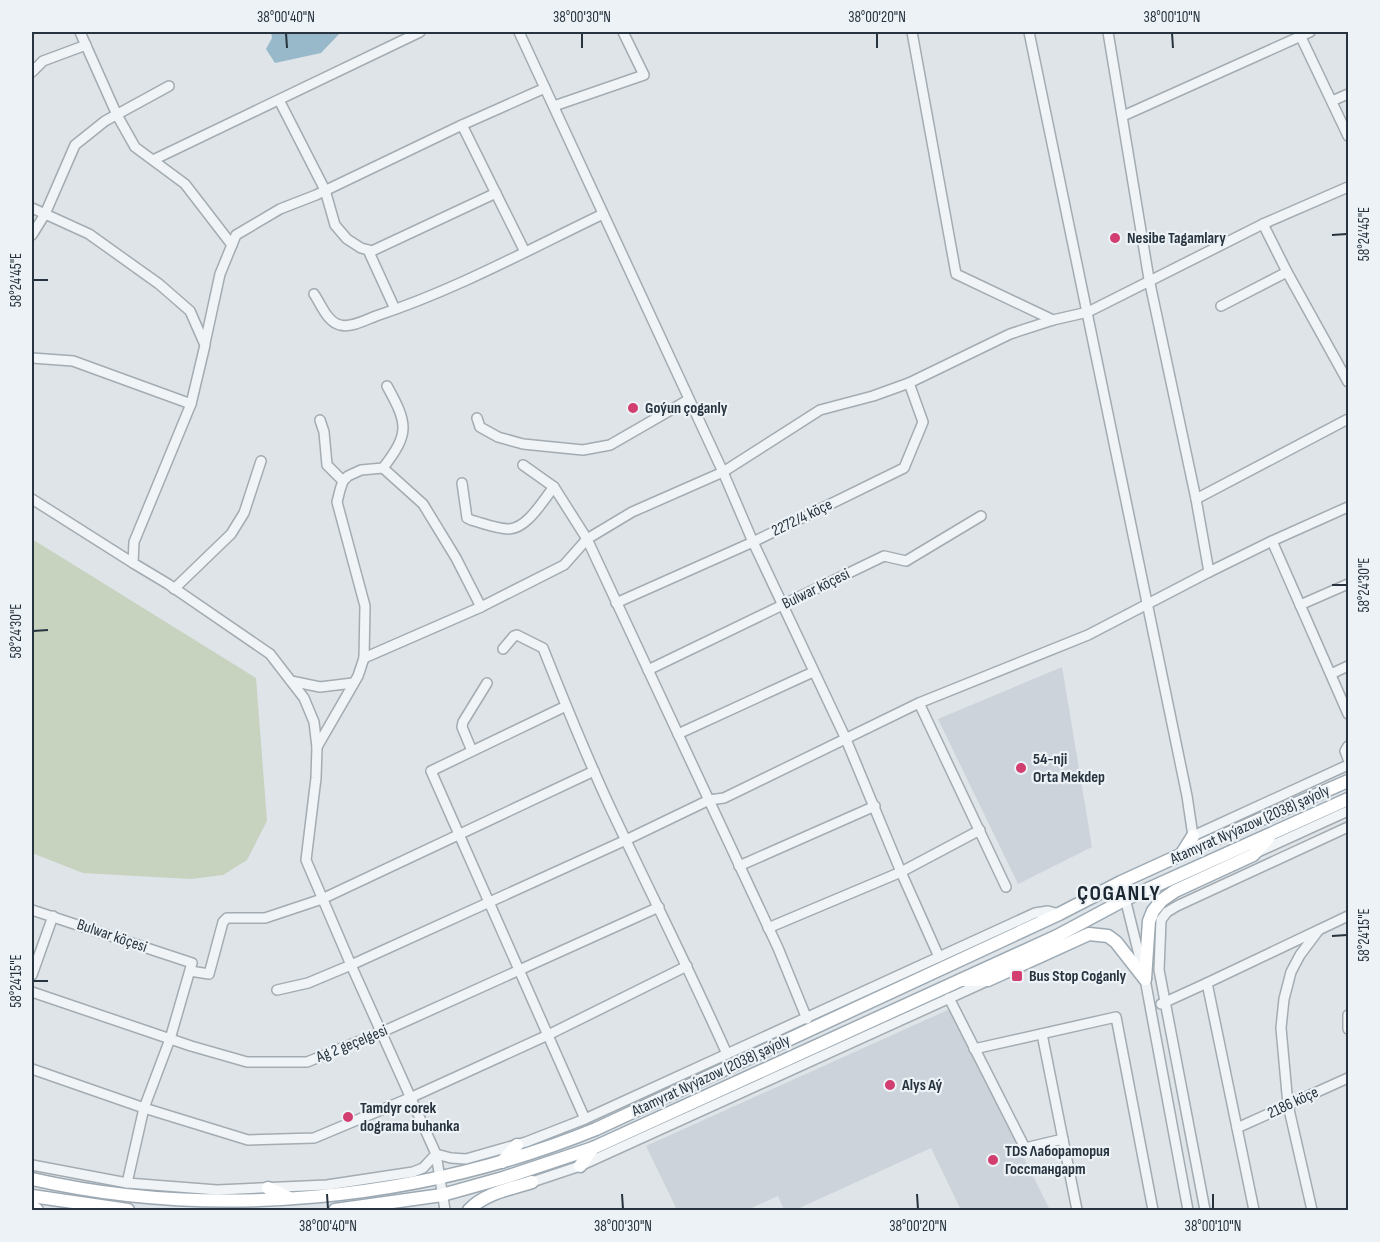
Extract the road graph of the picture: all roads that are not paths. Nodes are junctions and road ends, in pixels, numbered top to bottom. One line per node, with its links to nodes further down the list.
1 (80, 32): 10 (street)
2 (420, 32): 15 (street)
3 (519, 32): 13 (street)
4 (622, 32): 17 (street)
5 (912, 32): 40 (street)
6 (1029, 32): 39 (street)
7 (1108, 32): 19 (street)
8 (1310, 32): 9 (street)
9 (1299, 34): 16 (street); 19 (street)
10 (86, 45): 11 (street); 18 (street)
11 (32, 72)
12 (169, 86): 18 (street)
13 (545, 88): 17 (street); 20 (street)
14 (1348, 94): 16 (street)
15 (279, 100): 22 (street); 24 (street)
16 (1332, 101): 21 (street)
17 (554, 106): 28 (street)
18 (117, 115): 22 (street); 27 (street)
19 (1123, 116): 35 (street)
20 (462, 125): 24 (street); 25 (street)
21 (1348, 136)
22 (153, 160): 31 (street)
23 (1348, 187): 29 (street)
24 (326, 190): 31 (street); 32 (street)
25 (496, 193): 32 (street); 33 (street)
26 (32, 208): 27 (street)
27 (45, 214): 30 (street); 41 (street)
28 (603, 214): 33 (street); 46 (street)
29 (1263, 224): 34 (street); 35 (street)
30 (32, 235)
31 (232, 245): 41 (street)
32 (368, 250): 38 (street)
33 (525, 252): 38 (street)
34 (1287, 272): 37 (street); 43 (street)
35 (1149, 279): 39 (street); 59 (street)
36 (314, 294): 38 (street)
37 (1221, 306)
38 (395, 309)
39 (1088, 312): 40 (street); 70 (street)
40 (1053, 320): 44 (street)
41 (204, 343): 47 (street)
42 (32, 358): 47 (street)
43 (1348, 382)
44 (909, 383): 54 (street); 64 (street, 2272/4 köçe)
45 (387, 386): 53 (street)
46 (688, 400): 48 (street); 54 (street)
47 (191, 404): 65 (street)
48 (477, 418)
49 (1348, 419): 59 (street)
50 (320, 420): 55 (street)
51 (261, 460): 68 (street)
52 (523, 465): 57 (street)
53 (383, 468): 55 (street); 73 (street)
54 (723, 472): 62 (street); 64 (street)
55 (343, 481): 75 (street)
56 (462, 483): 57 (street)
57 (554, 487): 62 (street)
58 (32, 499): 65 (street)
59 (1196, 499): 66 (street)
60 (1348, 507): 63 (street)
61 (981, 516): 72 (street, Bulwar köçesi)
62 (587, 540): 69 (street); 73 (street)
63 (1272, 541): 66 (street); 71 (street)
64 (753, 542): 69 (street, 2272/4 köçe); 72 (street)
65 (133, 563): 68 (street)
66 (1209, 572): 70 (street)
67 (1348, 584): 71 (street)
68 (174, 589): 80 (street)
69 (616, 603): 77 (street)
70 (1146, 604): 83 (street); 103 (street)
71 (1300, 605): 79 (street)
72 (783, 606): 77 (street, Bulwar köçesi); 78 (street)
73 (481, 607): 75 (street)
74 (503, 649): 84 (street)
75 (364, 658): 81 (street)
76 (1348, 666): 79 (street)
77 (648, 670): 86 (street)
78 (813, 672): 86 (street); 87 (street)
79 (1331, 674): 85 (street)
80 (291, 681): 81 (street); 89 (street)
81 (353, 683): 89 (street)
82 (487, 683): 90 (street)
83 (919, 703): 87 (street); 100 (street)
84 (566, 706): 90 (street); 93 (street)
85 (1348, 714)
86 (678, 734): 96 (street)
87 (845, 737): 96 (street); 97 (street)
88 (1348, 746): 91 (street)
89 (317, 747): 113 (street)
90 (472, 751): 101 (street)
91 (1348, 759)
92 (1348, 765): 103 (street)
93 (594, 771): 101 (street); 104 (street)
94 (1348, 781): 105 (main road, Atamyrat Nyýazow (2038) şaýoly)
95 (1348, 799): 102 (main road, Atamyrat Nyýazow (2038) şaýoly)
96 (709, 800): 104 (street); 107 (street)
97 (875, 806): 107 (street); 108 (street)
98 (1348, 811): 106 (street)
99 (1348, 827): 138 (street)
100 (980, 830): 108 (street); 112 (street)
101 (459, 834): 113 (street); 115 (street)
102 (1272, 834): 106 (main road); 110 (main road, Atamyrat Nyýazow (2038) şaýoly)
103 (1193, 836): 105 (main road)
104 (627, 840): 115 (street); 116 (street)
105 (1181, 855): 111 (main road, Atamyrat Nyýazow (2038) şaýoly)
106 (1253, 855): 109 (main road)
107 (739, 866): 121 (street)
108 (901, 872): 121 (street); 125 (street)
109 (1211, 874): 110 (main road); 131 (main road)
110 (1178, 876): 114 (main road, Atamyrat Nyýazow (2038) şaýoly)
111 (1121, 882): 114 (street); 118 (main road, Atamyrat Nyýazow (2038) şaýoly)
112 (1006, 886)
113 (322, 899): 126 (street); 128 (street)
114 (1126, 899): 123 (main road, Atamyrat Nyýazow (2038) şaýoly); 131 (street)
115 (490, 903): 126 (street); 129 (street)
116 (659, 907): 127 (street); 129 (street, Ag 2 geçelgesi)
117 (32, 910): 119 (street, Bulwar köçesi)
118 (1059, 914): 125 (street); 160 (main road, Atamyrat Nyýazow (2038) şaýoly)
119 (52, 916): 128 (street, Bulwar köçesi); 130 (street)
120 (1348, 916): 122 (street)
121 (768, 928): 141 (street)
122 (1320, 929): 134 (street); 152 (street)
123 (1057, 936): 124 (main road); 133 (main road, Atamyrat Nyýazow (2038) şaýoly)
124 (1042, 956): 131 (main road); 132 (main road)
125 (939, 957): 141 (street)
126 (351, 965): 135 (street); 143 (street)
127 (687, 966): 145 (street); 148 (street)
128 (191, 967): 146 (street)
129 (519, 969): 143 (street, Ag 2 geçelgesi); 145 (street)
130 (32, 975)
131 (1145, 979): 139 (street)
132 (988, 980): 133 (main road); 137 (street)
133 (957, 981): 158 (main road, Atamyrat Nyýazow (2038) şaýoly)
134 (1207, 983): 138 (street); 155 (street)
135 (277, 990)
136 (32, 992): 146 (street, Ag 2 geçelgesi)
137 (949, 998): 147 (street); 162 (street)
138 (1164, 1003): 139 (street); 180 (street)
139 (1150, 1008): 179 (street)
140 (1348, 1015): 142 (street)
141 (807, 1019): 148 (street)
142 (1348, 1029)
143 (382, 1032): 146 (street, Ag 2 geçelgesi); 151 (street)
144 (1042, 1034): 147 (street); 156 (street); 178 (street)
145 (548, 1035): 151 (street); 154 (street)
146 (170, 1039): 153 (street)
147 (974, 1049): 156 (street)
148 (727, 1054): 154 (street)
149 (32, 1069): 153 (street)
150 (1348, 1077): 152 (street, 2186 köçe)
151 (412, 1097): 153 (street); 159 (street)
152 (1288, 1105): 155 (street, 2186 köçe); 182 (street)
153 (144, 1108): 167 (street)
154 (585, 1119): 157 (street)
155 (1237, 1128): 181 (street)
156 (1063, 1139): 177 (street)
157 (517, 1145): 159 (street); 160 (main road)
158 (593, 1148): 162 (main road); 164 (main road, Atamyrat Nyýazow (2038) şaýoly)
159 (436, 1154): 163 (street); 168 (street)
160 (500, 1163): 163 (main road, Atamyrat Nyýazow (2038) şaýoly)
161 (32, 1165): 167 (street)
162 (580, 1166): 166 (street)
163 (439, 1177): 169 (street); 171 (main road, Atamyrat Nyýazow (2038) şaýoly)
164 (503, 1178): 166 (main road); 169 (main road, Atamyrat Nyýazow (2038) şaýoly)
165 (32, 1179): 171 (main road, Atamyrat Nyýazow (2038) şaýoly)
166 (532, 1182): 176 (main road)
167 (127, 1183): 168 (street)
168 (268, 1188): 171 (main road)
169 (442, 1195): 172 (main road, Atamyrat Nyýazow (2038) şaýoly); 175 (street)
170 (32, 1196): 173 (main road)
171 (290, 1198)
172 (368, 1209): 174 (main road, Atamyrat Nyýazow (2038) şaýoly)
173 (128, 1210)
174 (334, 1210)
175 (445, 1210)
176 (469, 1210)
177 (1077, 1210)
178 (1153, 1210)
179 (1188, 1210)
180 (1205, 1210)
181 (1254, 1210)
182 (1312, 1210)

